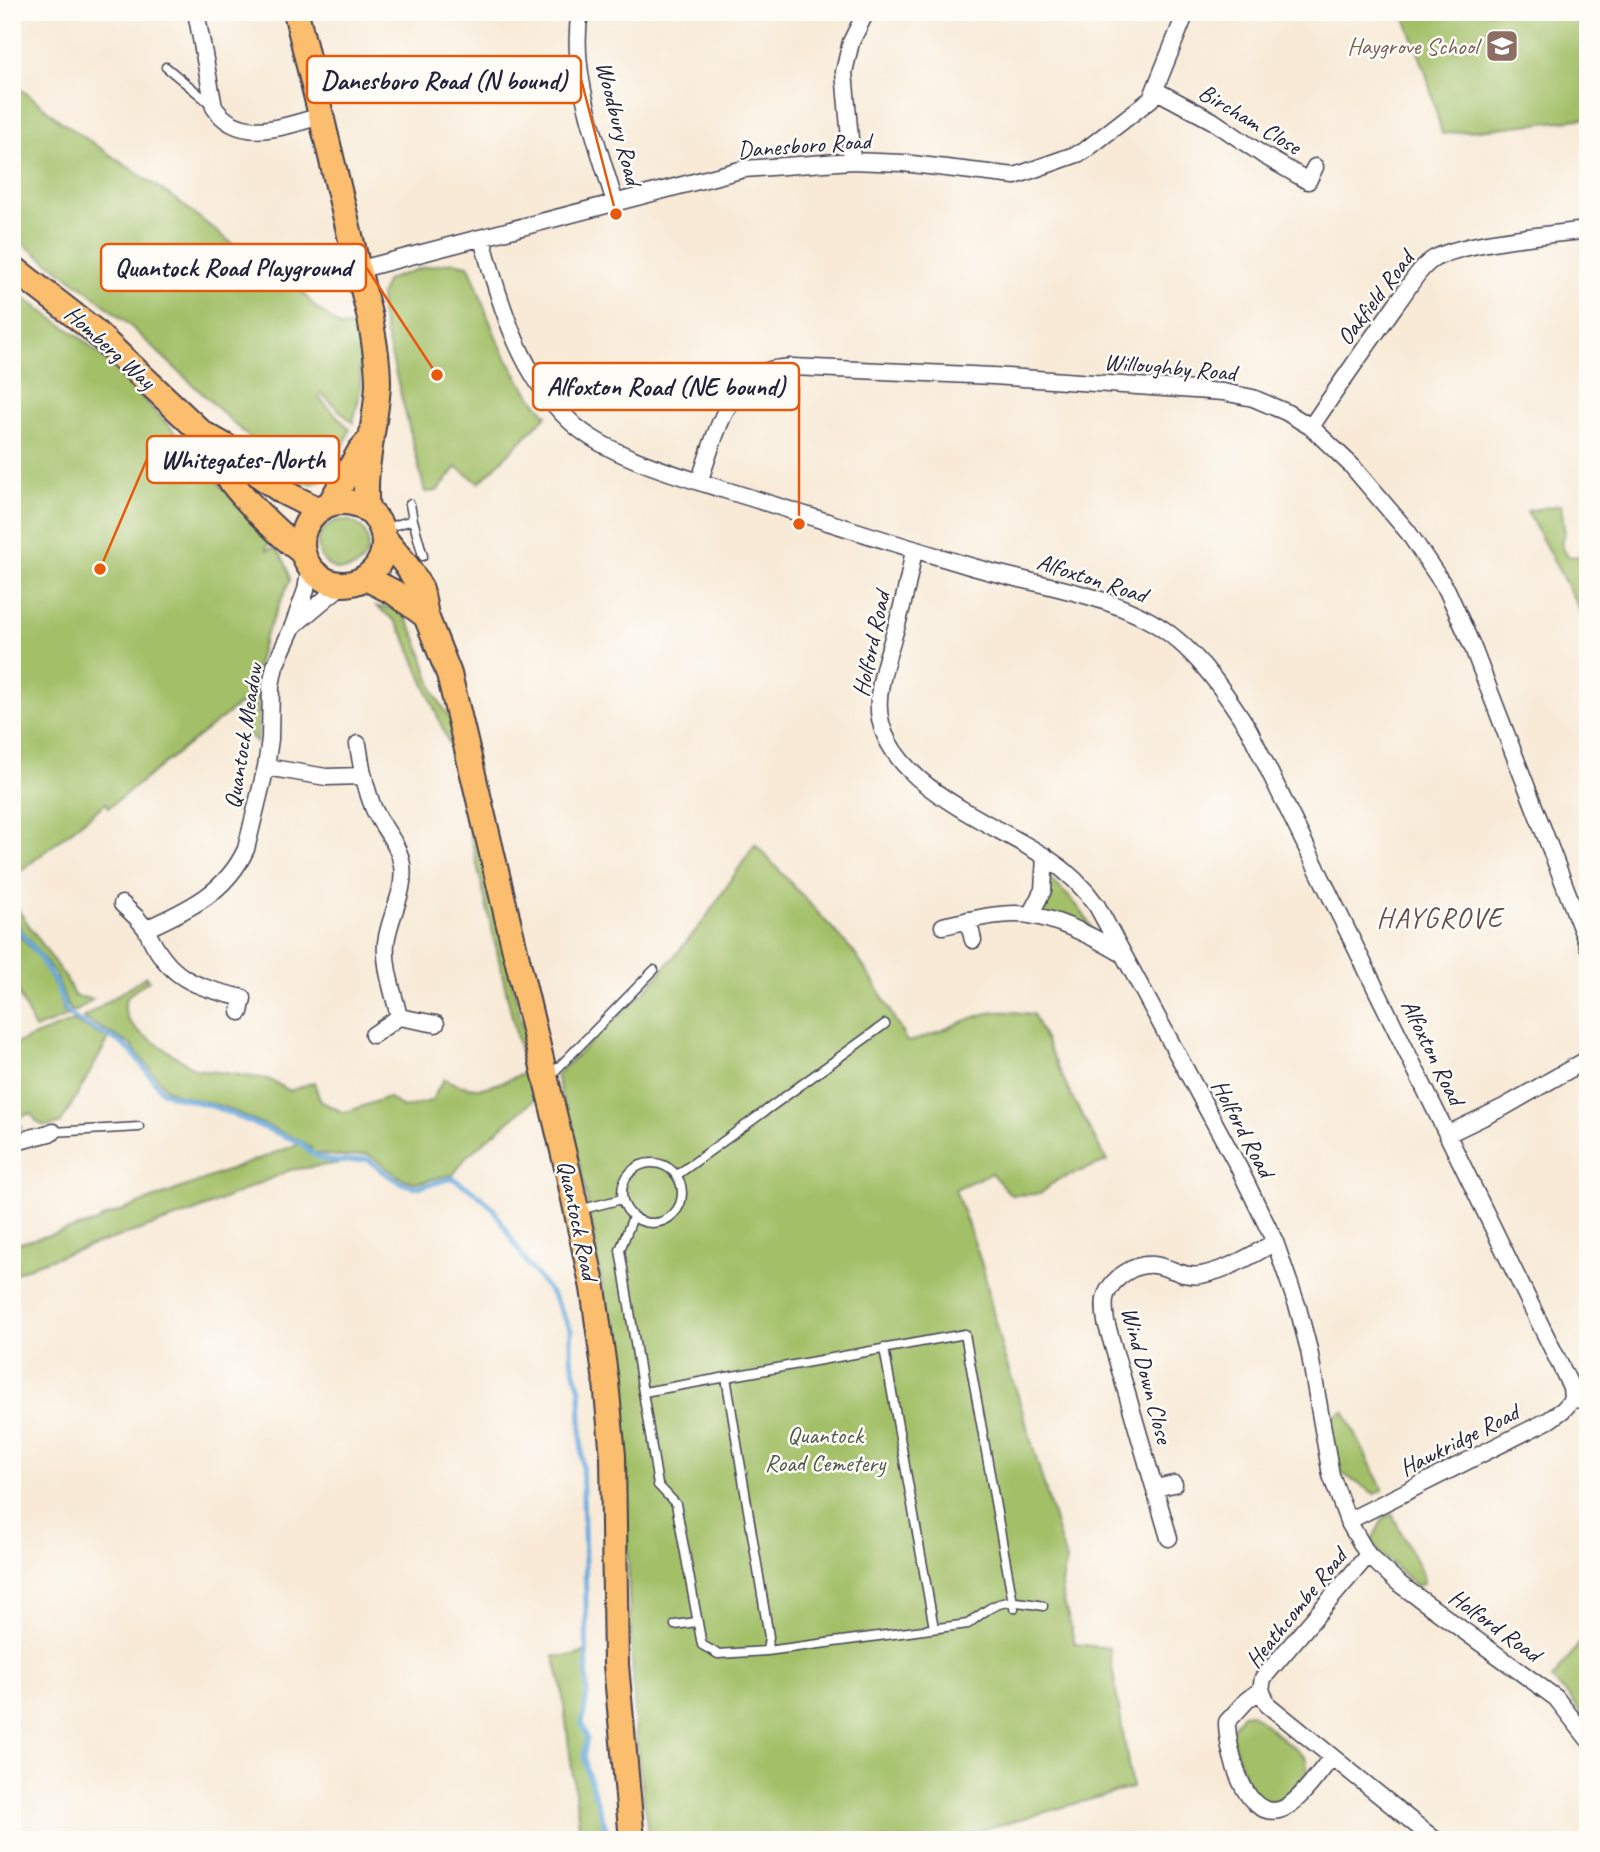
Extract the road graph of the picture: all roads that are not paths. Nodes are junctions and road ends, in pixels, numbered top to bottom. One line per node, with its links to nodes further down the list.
1 (196, 12): 8 (street)
2 (296, 12): 9 (main road)
3 (580, 12): 12 (street, Woodbury Road)
4 (866, 12): 10 (street)
5 (1182, 12): 7 (street, Danesboro Road)
6 (166, 67): 8 (lane)
7 (1155, 90): 10 (street, Danesboro Road); 11 (street, Bircham Close)
8 (214, 107): 9 (street)
9 (321, 116): 16 (main road)
10 (852, 161): 12 (street, Danesboro Road)
11 (1315, 167)
12 (615, 202): 14 (street, Danesboro Road)
13 (1588, 230): 17 (street, Oakfield Road)
14 (482, 239): 16 (street, Danesboro Road); 20 (street, Alfoxton Road)
15 (12, 267): 18 (main road, Homberg Way)
16 (357, 270): 19 (main road)
17 (1311, 427): 20 (street, Willoughby Road); 42 (street, Willoughby Road)
18 (202, 433): 22 (main road, Homberg Way); 27 (main road, Homberg Way)
19 (370, 440): 22 (main road); 24 (main road)
20 (699, 482): 25 (street, Alfoxton Road)
21 (410, 504): 23 (lane)
22 (325, 506): 24 (main road); 27 (main road)
23 (413, 520): 24 (lane); 26 (lane)
24 (377, 525): 28 (main road); 30 (main road, Quantock Road)
25 (914, 548): 35 (street, Holford Road); 54 (street, Alfoxton Road)
26 (423, 556)
27 (306, 559): 29 (main road); 31 (street, Quantock Meadow)
28 (366, 578): 29 (main road); 30 (main road)
29 (342, 586): 31 (street, Quantock Meadow)
30 (426, 616): 51 (main road, Quantock Road)
31 (293, 626): 33 (street, Quantock Meadow)
32 (358, 744): 34 (street)
33 (266, 767): 34 (street); 40 (street, Quantock Meadow)
34 (363, 776): 46 (street)
35 (1045, 856): 37 (street); 43 (street, Holford Road)
36 (122, 904): 40 (street)
37 (1030, 915): 38 (street); 43 (street)
38 (968, 920): 39 (street); 41 (street)
39 (943, 926)
40 (146, 929): 45 (street)
41 (973, 940)
42 (1588, 946)
43 (1123, 954): 60 (street, Holford Road)
44 (654, 970): 51 (lane)
45 (244, 998)
46 (399, 1017): 47 (street); 49 (street)
47 (436, 1024)
48 (885, 1024): 56 (lane)
49 (373, 1035)
50 (1588, 1059): 54 (street)
51 (545, 1080): 58 (main road, Quantock Road)
52 (139, 1128): 53 (lane)
53 (53, 1132): 55 (street)
54 (1448, 1134): 64 (street, Alfoxton Road)
55 (12, 1143)
56 (677, 1175): 57 (lane); 59 (lane)
57 (622, 1199): 58 (lane); 59 (lane)
58 (576, 1210): 79 (main road, Quantock Road)
59 (633, 1217): 63 (lane)
60 (1275, 1242): 66 (street, Wind Down Close); 67 (street, Holford Road)
61 (884, 1348): 62 (lane); 70 (lane); 74 (lane)
62 (726, 1377): 63 (lane); 75 (lane)
63 (643, 1392): 72 (lane)
64 (1580, 1399): 67 (street, Hawkridge Road)
65 (1174, 1484): 66 (street)
66 (1154, 1488): 68 (street, Wind Down Close)
67 (1348, 1521): 69 (street, Holford Road)
68 (1168, 1538)
69 (1368, 1555): 76 (street, Heathcombe Road); 77 (street, Holford Road)
70 (1014, 1605): 71 (lane); 74 (lane)
71 (1043, 1606)
72 (696, 1622): 73 (lane); 75 (lane)
73 (675, 1625)
74 (934, 1628): 75 (lane)
75 (767, 1651)
76 (1261, 1690): 78 (street, Heathcombe Road); 78 (street, Heathcombe Road)
77 (1588, 1739)
78 (1332, 1757): 80 (street, Heathcombe Road)
79 (632, 1840)
80 (1435, 1840)

